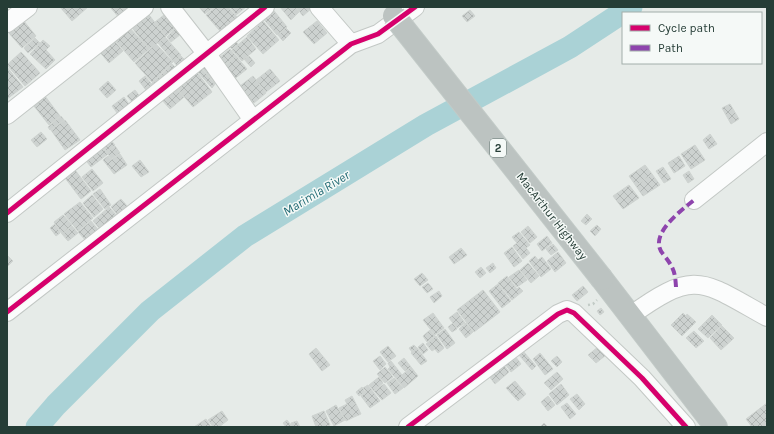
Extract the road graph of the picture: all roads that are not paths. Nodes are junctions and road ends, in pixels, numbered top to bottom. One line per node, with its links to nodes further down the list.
1 (28, 7): 8 (street)
2 (144, 7): 11 (street)
3 (170, 7): 10 (street)
4 (265, 7): 10 (street)
5 (320, 7): 9 (street)
6 (415, 7): 9 (street)
7 (391, 11): 17 (highway, MacArthur Highway / 2, bridge)
8 (7, 23)
9 (351, 44): 12 (street)
10 (206, 53): 12 (street); 15 (street)
11 (7, 115)
12 (253, 120): 16 (street)
13 (767, 142): 14 (street)
14 (694, 200)
15 (7, 213)
16 (7, 311)
17 (630, 316): 18 (street); 21 (highway, MacArthur Highway / 2)
18 (767, 317)
19 (408, 427): 20 (street)
20 (686, 427)
21 (716, 427)

